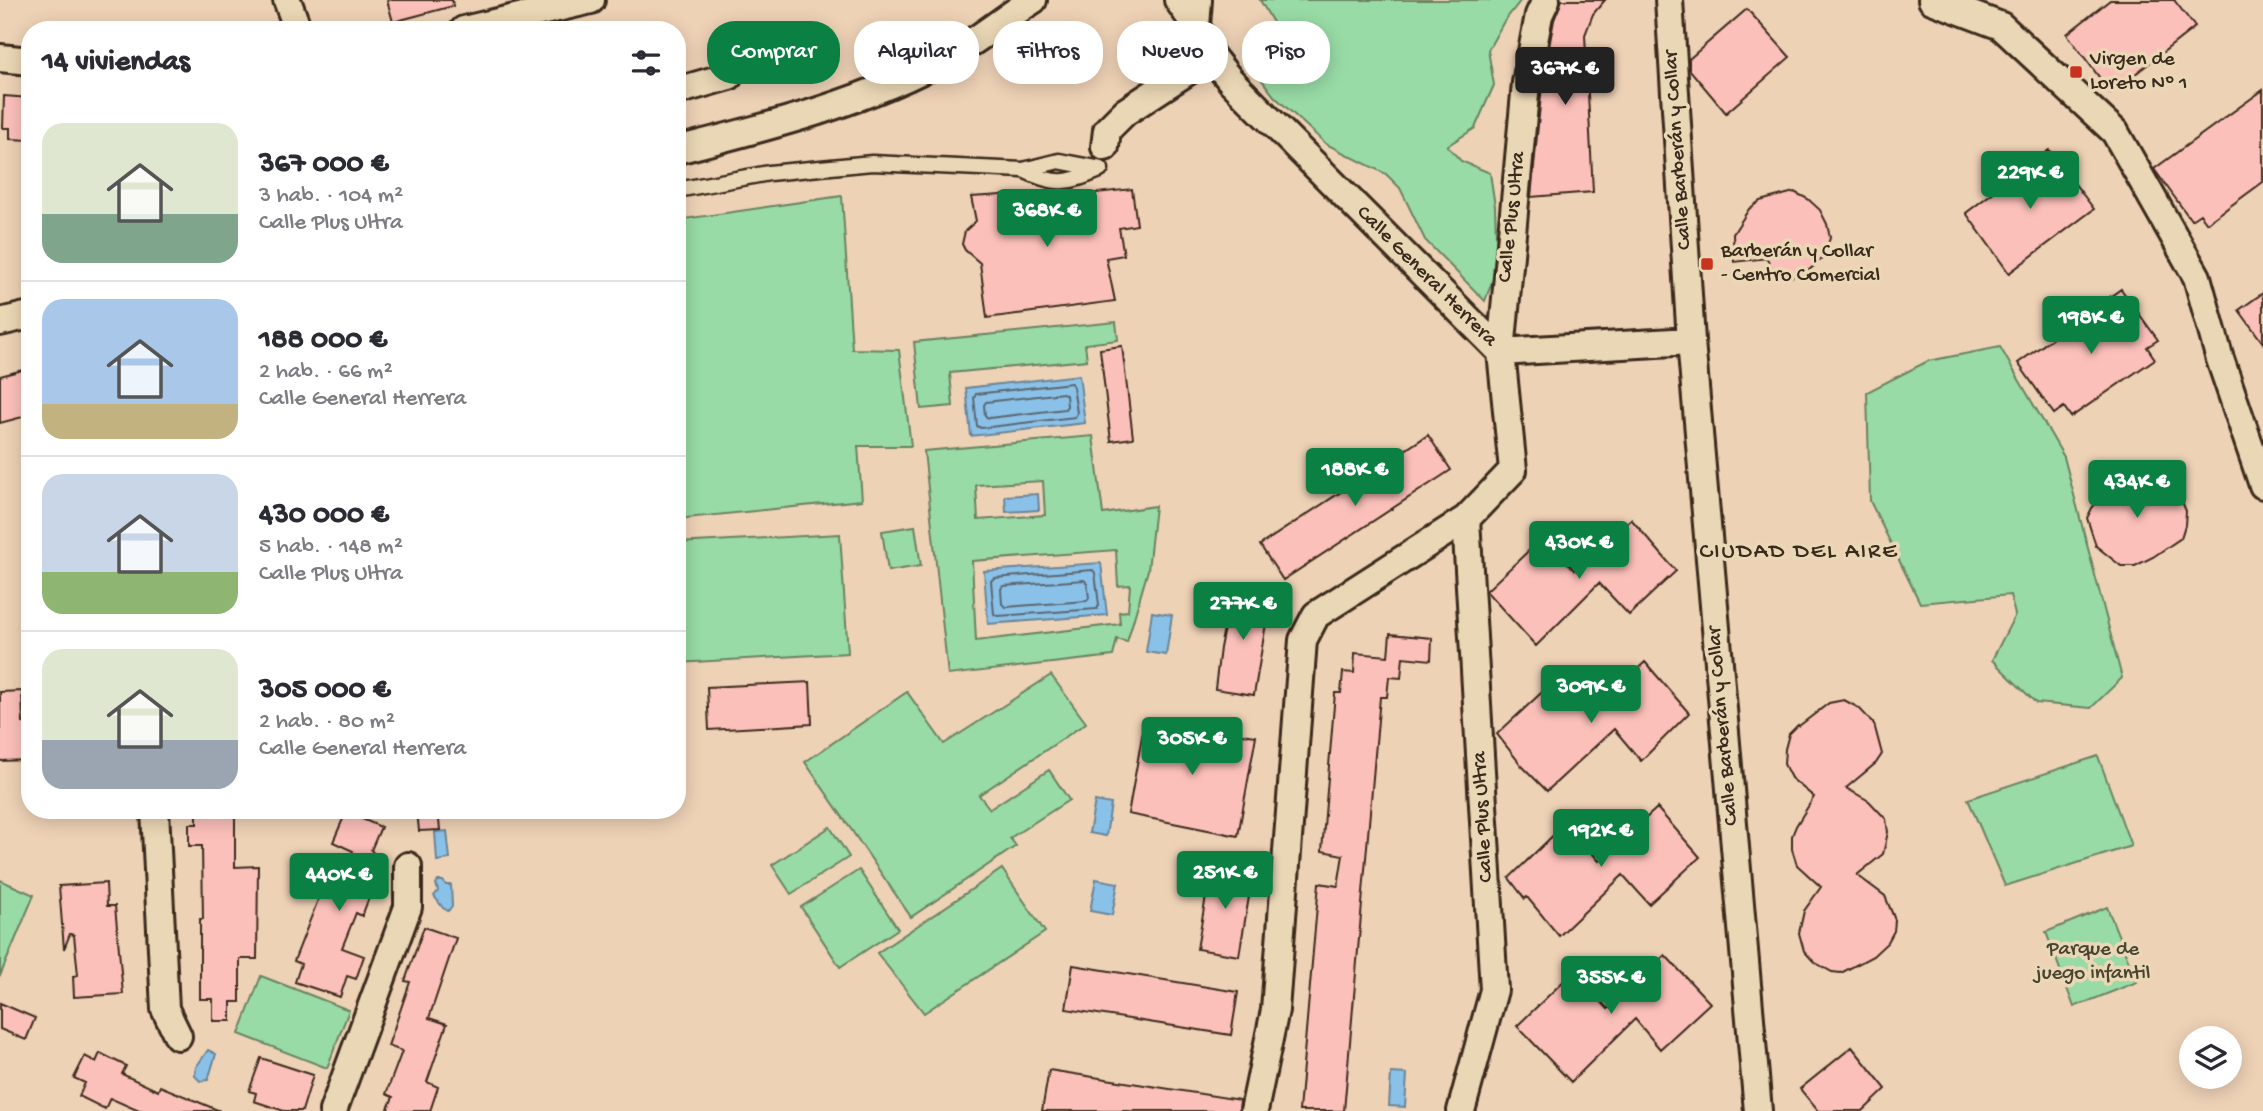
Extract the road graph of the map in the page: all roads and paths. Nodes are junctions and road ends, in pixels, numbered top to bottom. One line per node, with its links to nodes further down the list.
1 (288, 0): 10 (street)
2 (592, 0): 9 (street)
3 (1033, 0): 17 (street)
4 (1178, 0): 8 (street, Calle General Herrera)
5 (1546, 0): 23 (street, Calle Plus Ultra)
6 (1669, 0): 22 (street, Calle Barberán y Collar)
7 (1932, 0): 24 (street)
8 (1197, 13)
9 (491, 17)
10 (295, 21)
11 (0, 58): 12 (street)
12 (21, 60)
13 (1228, 77): 23 (street, Calle General Herrera)
14 (707, 82): 16 (street)
15 (1168, 84): 18 (street)
16 (686, 88)
17 (686, 148)
18 (1103, 158): 19 (lane)
19 (686, 188)
20 (21, 317): 21 (street)
21 (0, 321)
22 (1691, 341): 23 (street); 32 (street, Calle Barberán y Collar)
23 (1501, 352): 25 (street, Calle General Herrera)
24 (2263, 485)
25 (1466, 519): 30 (street, Calle General Herrera); 31 (street, Calle Plus Ultra)
26 (155, 819): 28 (street)
27 (408, 866): 29 (street)
28 (178, 1036)
29 (332, 1111)
30 (1254, 1111)
31 (1461, 1111)
32 (1758, 1111)

